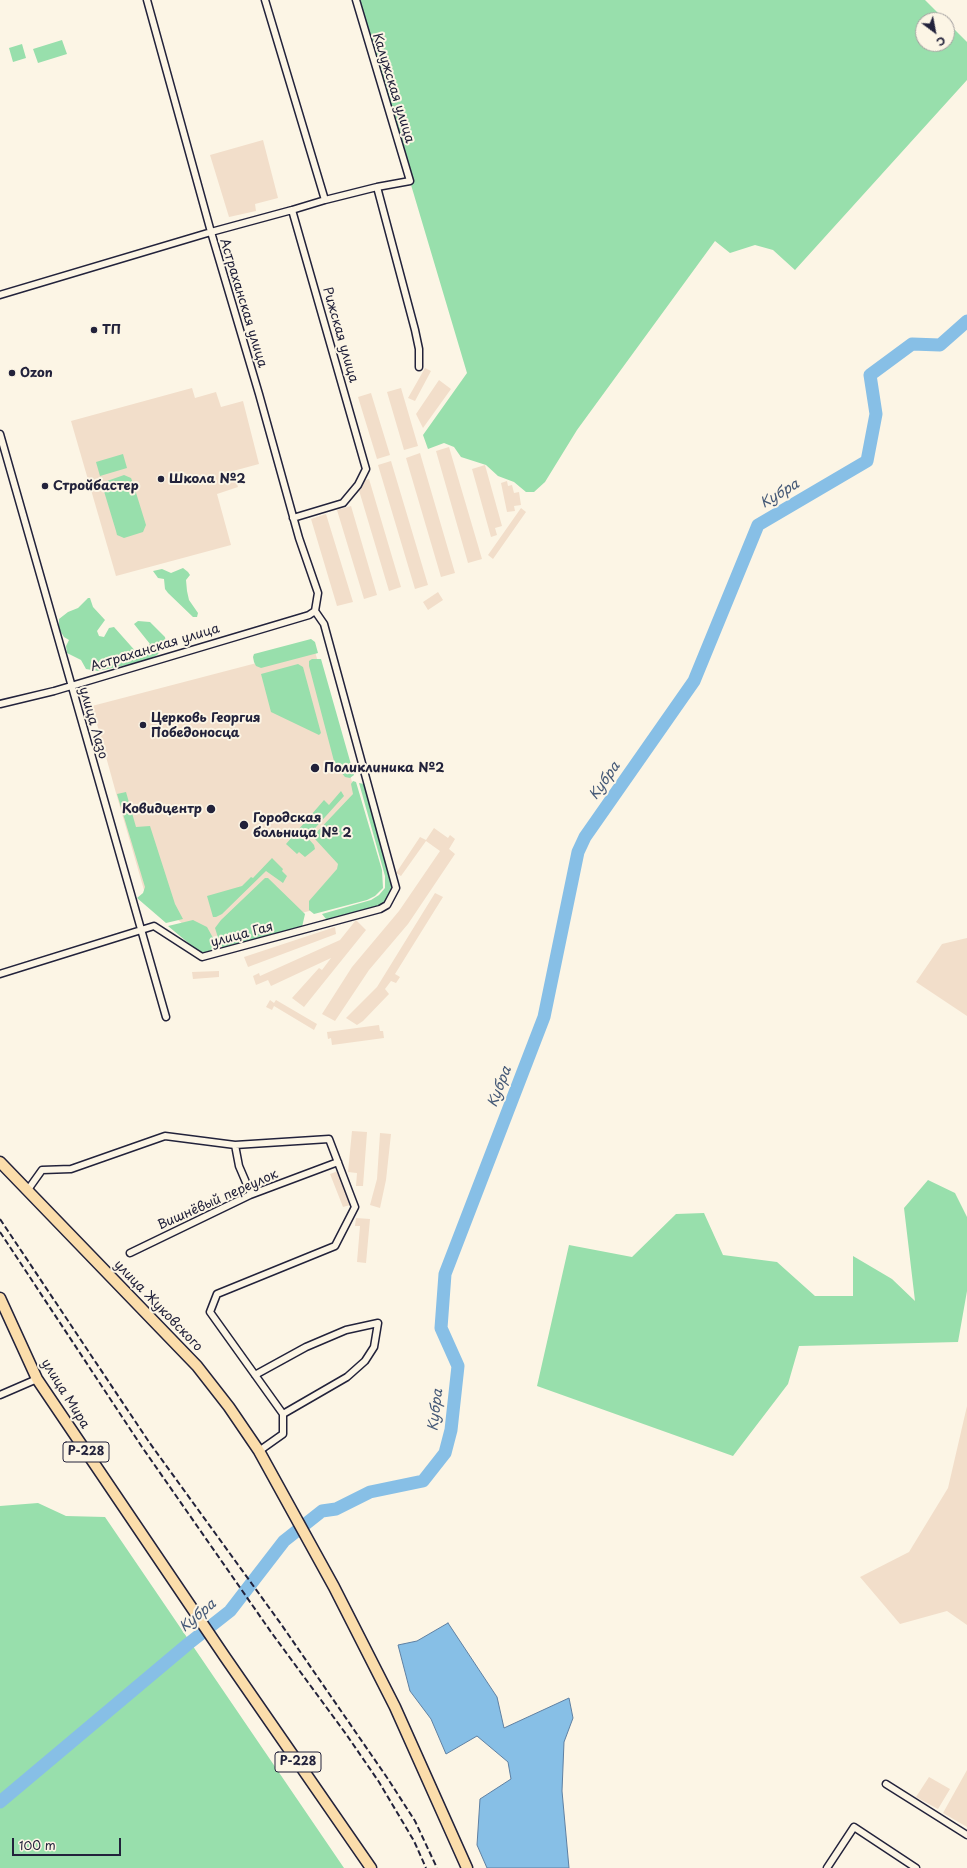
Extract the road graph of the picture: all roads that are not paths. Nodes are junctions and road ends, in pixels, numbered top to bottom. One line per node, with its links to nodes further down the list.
1 (147, 0): 7 (street, Астраханская улица)
2 (265, 0): 5 (street)
3 (356, 0): 4 (street, Калужская улица)
4 (377, 187): 5 (street); 9 (street)
5 (325, 200): 6 (street)
6 (292, 210): 7 (street); 11 (street, Рижская улица)
7 (211, 232): 8 (street); 11 (street, Астраханская улица)
8 (0, 295)
9 (419, 367)
10 (0, 434): 13 (street, улица Лазо)
11 (293, 518): 12 (street, Астраханская улица)
12 (315, 611): 13 (street, Астраханская улица); 15 (street, улица Гая)
13 (71, 685): 14 (street, Астраханская улица); 15 (street, улица Лазо)
14 (0, 704)
15 (142, 930): 16 (street, улица Гая); 17 (street, улица Лазо)
16 (0, 974)
17 (166, 1017)
18 (235, 1145): 20 (street); 21 (street); 22 (street)
19 (0, 1162): 21 (main road, улица Жуковского)
20 (338, 1162): 22 (street, Вишнёвый переулок); 25 (street)
21 (27, 1191): 29 (main road, улица Жуковского)
22 (251, 1194): 23 (street, Вишнёвый переулок)
23 (130, 1253)
24 (0, 1298): 26 (main road, улица Мира / Р-228)
25 (255, 1375): 28 (street); 28 (street)
26 (37, 1378): 27 (street); 32 (main road, улица Мира / Р-228)
27 (0, 1396)
28 (283, 1414): 29 (street)
29 (259, 1451): 33 (main road, улица Жуковского)
30 (886, 1784): 31 (street)
31 (967, 1835)
32 (371, 1868)
33 (467, 1868)
34 (827, 1868): 35 (street)
35 (916, 1868)

